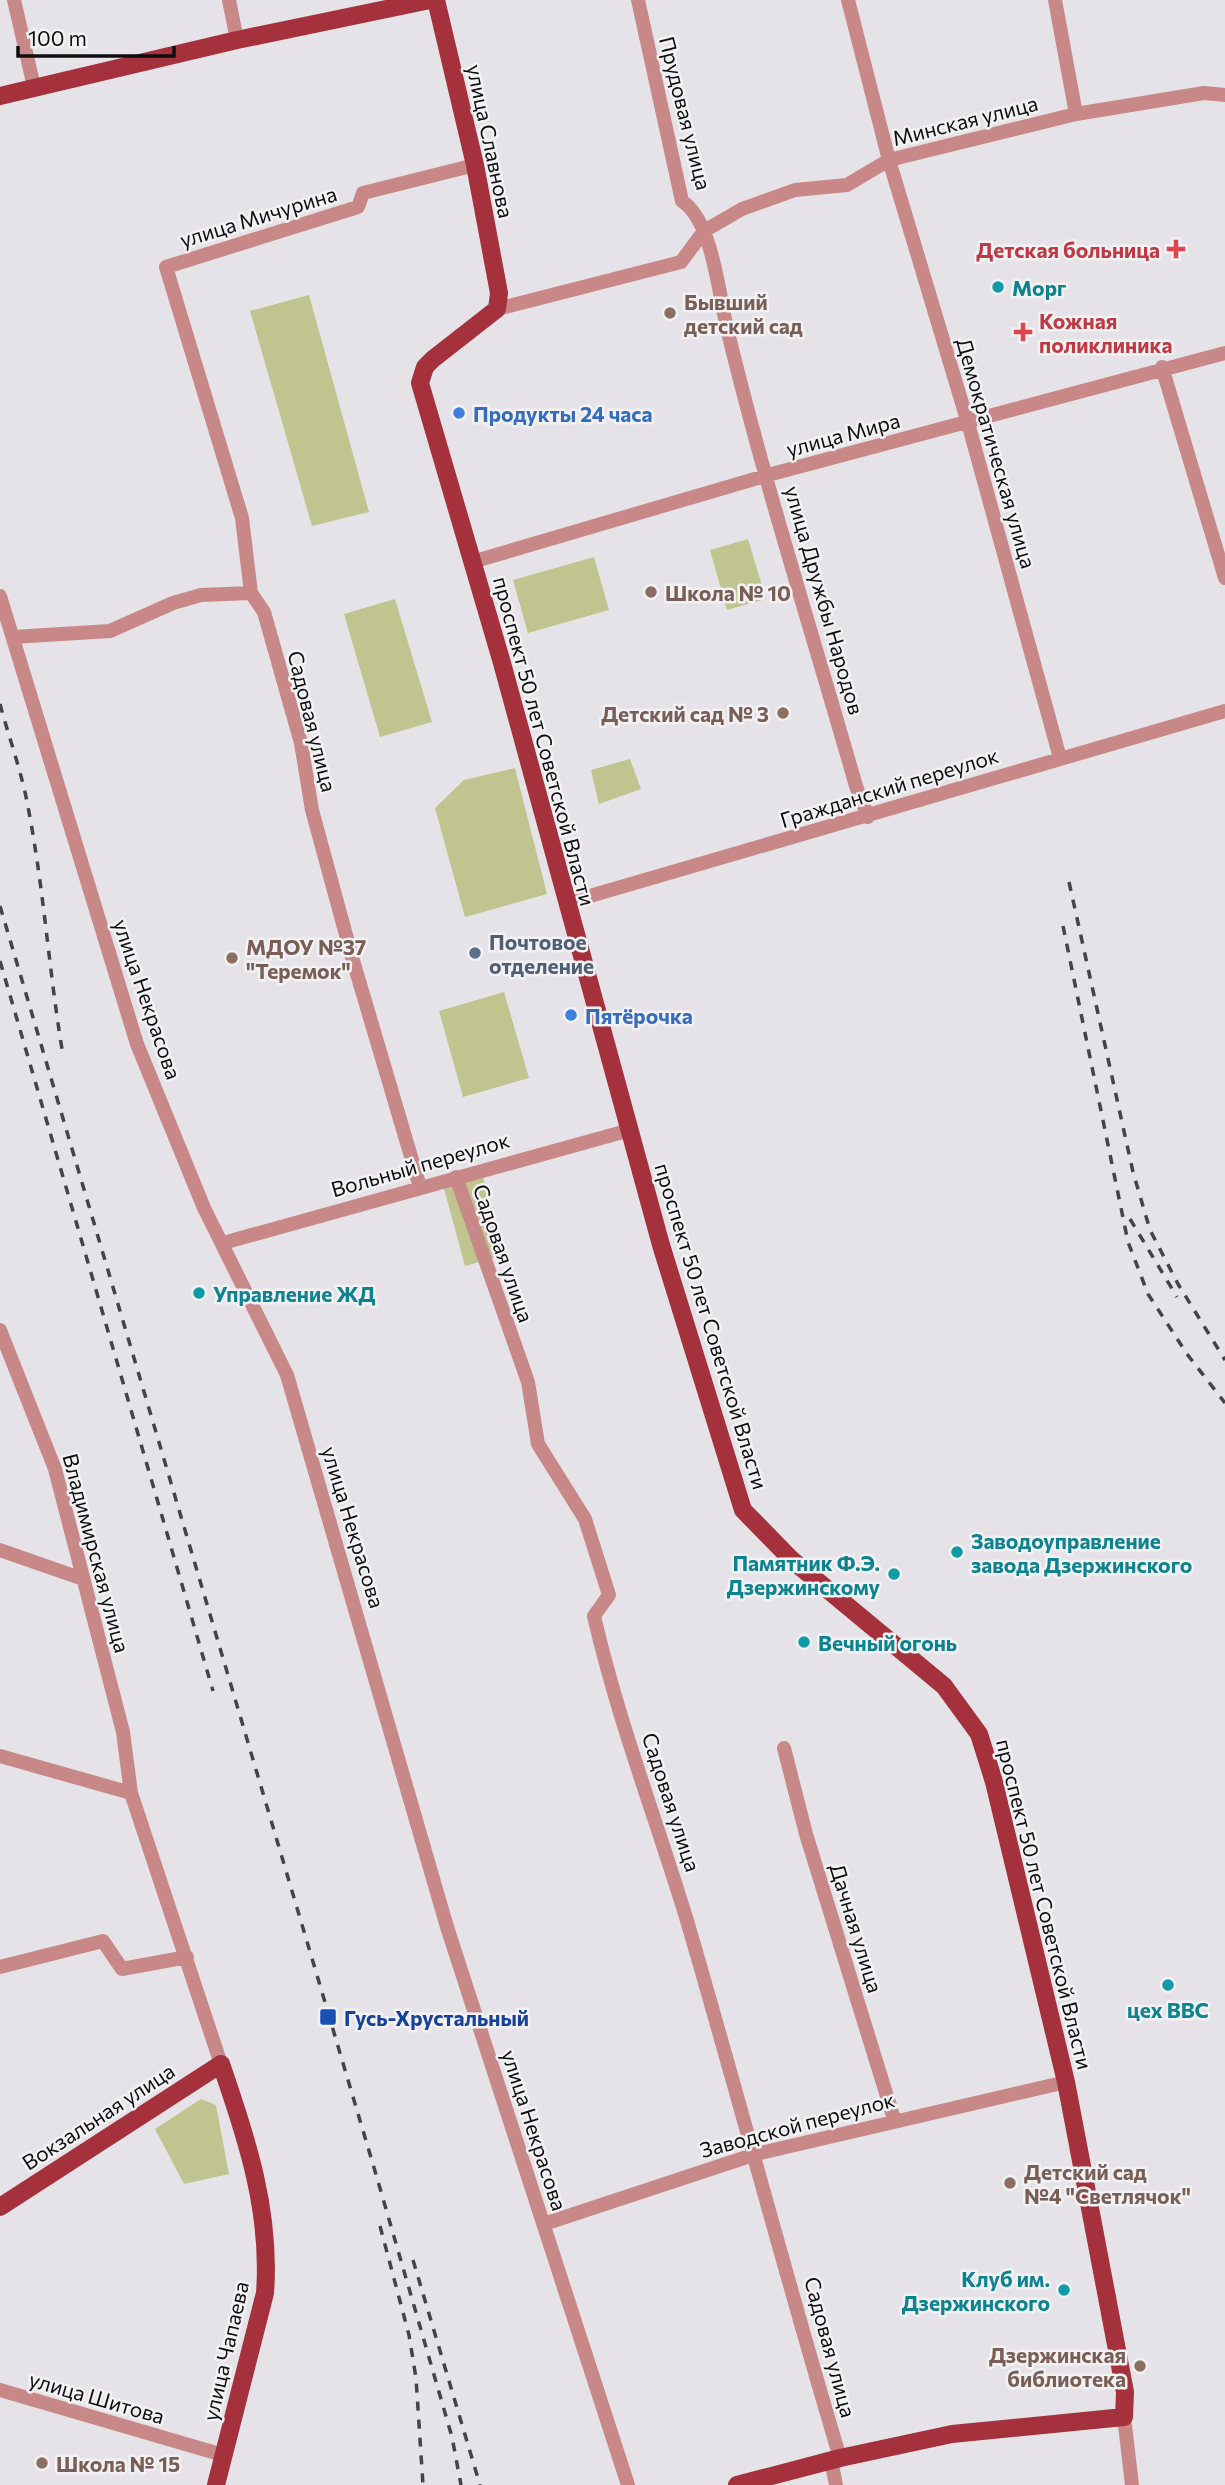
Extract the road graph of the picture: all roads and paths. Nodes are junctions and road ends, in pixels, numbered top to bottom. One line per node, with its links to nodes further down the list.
1 (14, 0): 9 (street)
2 (229, 0): 8 (street)
3 (430, 0): 8 (main road)
4 (436, 0): 14 (main road, улица Славнова)
5 (638, 0): 15 (street, Прудовая улица)
6 (848, 0): 13 (street, Демократическая улица)
7 (1055, 0): 12 (street)
8 (237, 40): 9 (main road)
9 (34, 87): 11 (main road)
10 (1225, 95): 12 (street, Минская улица)
11 (0, 96)
12 (1076, 114): 13 (street, Минская улица)
13 (889, 160): 15 (street, Минская улица); 20 (street, Демократическая улица)
14 (475, 165): 16 (street, улица Мичурина); 17 (main road, улица Славнова)
15 (704, 231): 17 (street, Минская улица); 21 (street, улица Дружбы Народов)
16 (166, 267): 24 (street, Садовая улица)
17 (498, 301): 22 (main road, проспект 50 лет Советской Власти)
18 (1225, 353): 19 (street, улица Мира)
19 (1162, 367): 20 (street, улица Мира); 23 (street)
20 (968, 423): 21 (street, улица Мира); 28 (street, Демократическая улица)
21 (768, 475): 22 (street, улица Мира); 29 (street, улица Дружбы Народов)
22 (472, 562): 30 (main road, проспект 50 лет Советской Власти)
23 (1225, 578)
24 (251, 593): 26 (street); 33 (street, Садовая улица)
25 (0, 596): 26 (street, улица Некрасова)
26 (13, 637): 34 (street, улица Некрасова)
27 (1225, 711): 28 (street, Гражданский переулок)
28 (1060, 758): 29 (street, Гражданский переулок)
29 (867, 817): 30 (street, Гражданский переулок)
30 (565, 903): 31 (main road, проспект 50 лет Советской Власти)
31 (630, 1130): 32 (street, Вольный переулок); 44 (main road, проспект 50 лет Советской Власти)
32 (456, 1177): 33 (street, Вольный переулок); 46 (street, Садовая улица)
33 (420, 1187): 34 (street, Вольный переулок)
34 (223, 1242): 48 (street, улица Некрасова)
35 (0, 1330): 37 (street, Владимирская улица)
36 (0, 1550): 37 (street)
37 (83, 1580): 40 (street, Владимирская улица)
38 (784, 1748): 45 (street, Дачная улица)
39 (0, 1756): 40 (street)
40 (131, 1793): 41 (street, Владимирская улица)
41 (187, 1957): 42 (street); 43 (street)
42 (0, 1967)
43 (221, 2064): 47 (main road, Вокзальная улица); 51 (main road, улица Чапаева)
44 (1066, 2082): 45 (street, Заводской переулок); 50 (main road, проспект 50 лет Советской Власти)
45 (894, 2119): 46 (street, Заводской переулок)
46 (756, 2154): 48 (street, Заводской переулок); 52 (street, Садовая улица)
47 (0, 2207)
48 (544, 2224): 54 (street, улица Некрасова)
49 (0, 2390): 51 (street, улица Шитова)
50 (1124, 2417): 52 (main road); 57 (street, проспект 50 лет Советской Власти)
51 (223, 2455): 53 (main road, улица Чапаева)
52 (835, 2459): 55 (main road); 56 (street, Садовая улица)
53 (216, 2485)
54 (628, 2485)
55 (737, 2485)
56 (836, 2485)
57 (1132, 2485)

